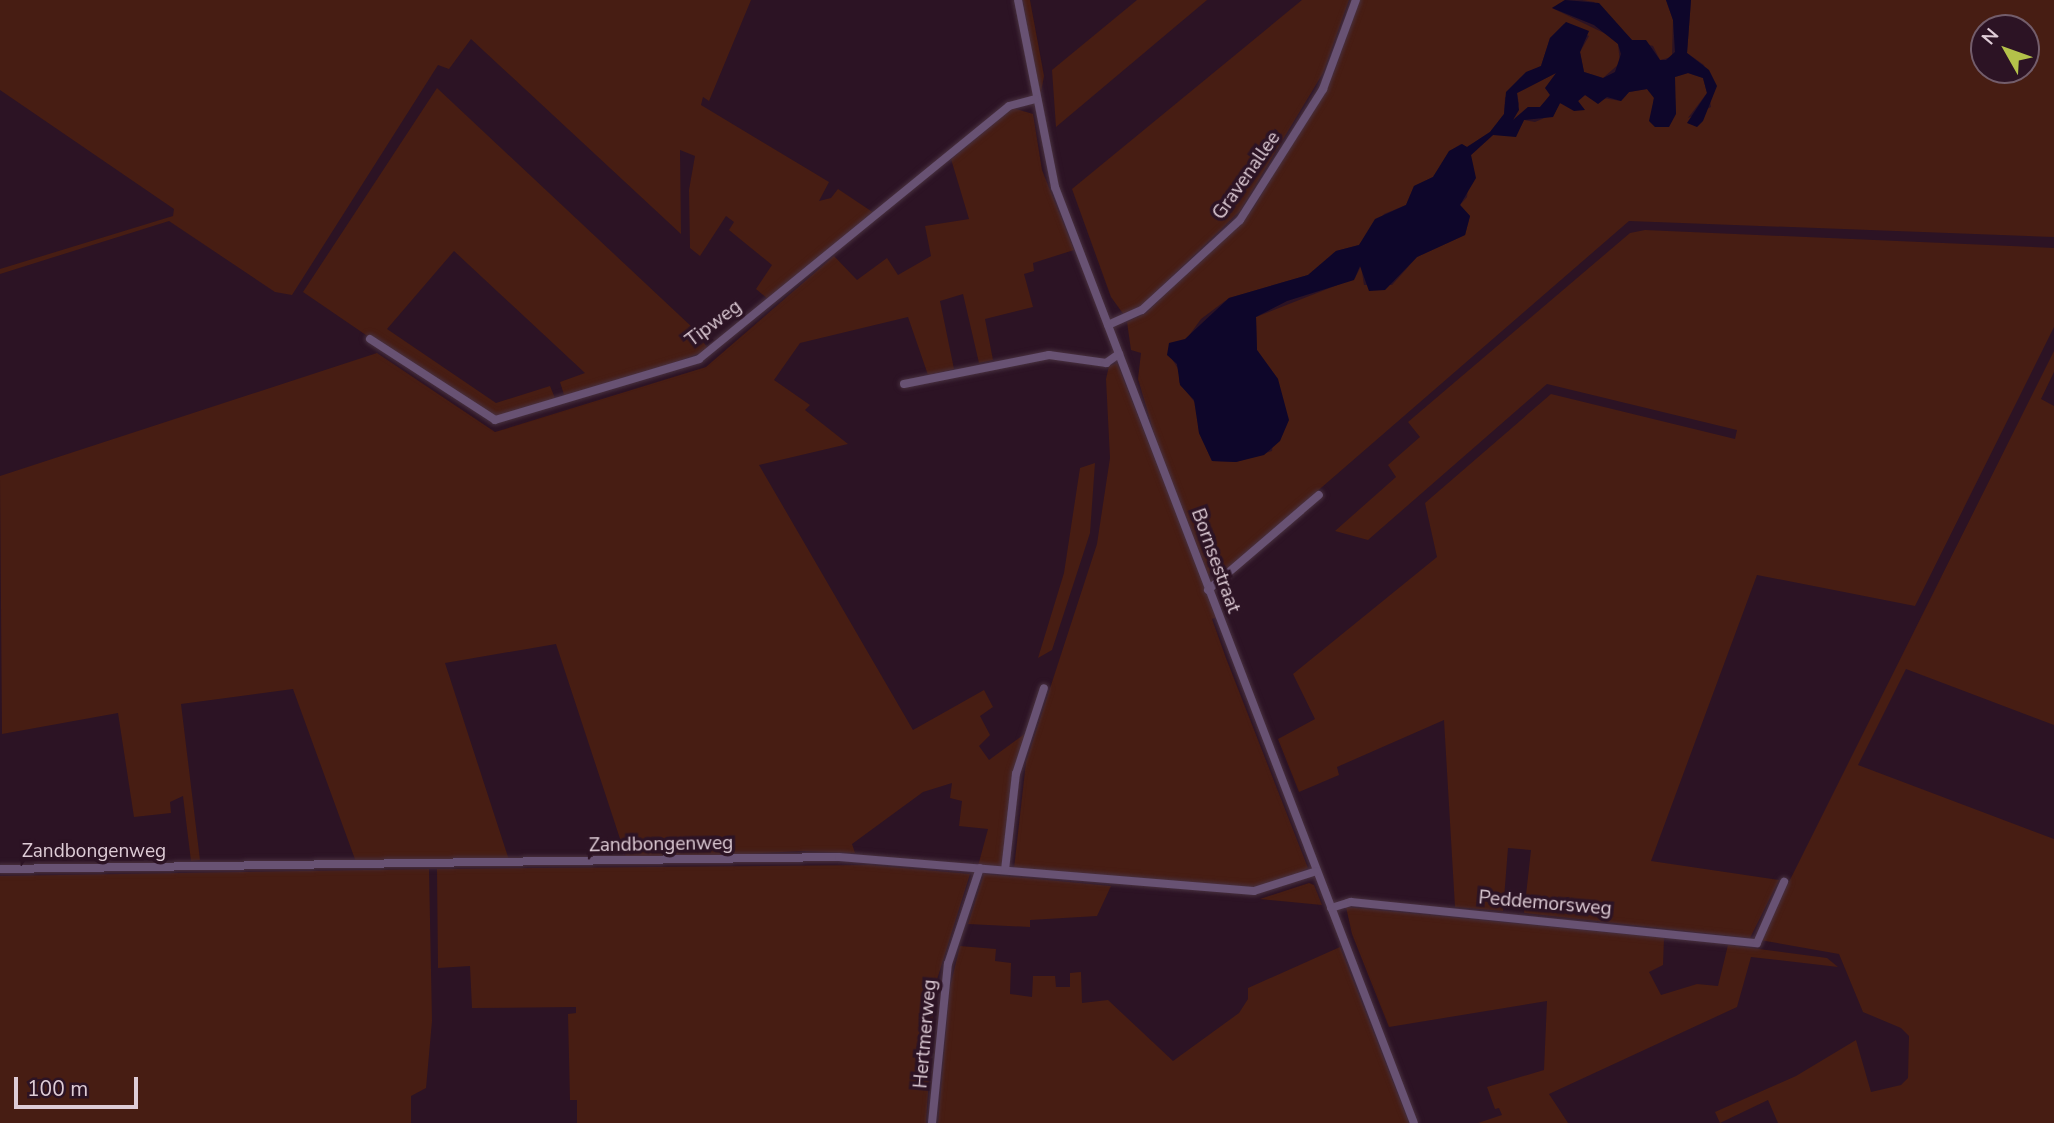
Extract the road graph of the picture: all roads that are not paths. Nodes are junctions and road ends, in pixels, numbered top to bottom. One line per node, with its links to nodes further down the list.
1 (1018, 0): 3 (street, Bornsestraat)
2 (1356, 0): 4 (street, Gravenallee)
3 (1035, 99): 4 (street, Bornsestraat); 5 (street, Tipweg)
4 (1108, 325): 6 (street, Bornsestraat)
5 (370, 340)
6 (1119, 354): 7 (street); 9 (street, Bornsestraat)
7 (904, 384)
8 (1319, 495): 9 (street)
9 (1208, 590): 14 (street, Bornsestraat)
10 (1044, 688): 13 (street)
11 (980, 868): 12 (street, Zandbongenweg); 13 (street, Zandbongenweg); 17 (street, Hertmerweg)
12 (0, 869)
13 (1005, 870): 14 (street, Zandbongenweg)
14 (1317, 871): 16 (street, Bornsestraat)
15 (1784, 882): 16 (street, Peddemorsweg)
16 (1331, 908): 18 (street, Bornsestraat)
17 (932, 1123)
18 (1414, 1123)

